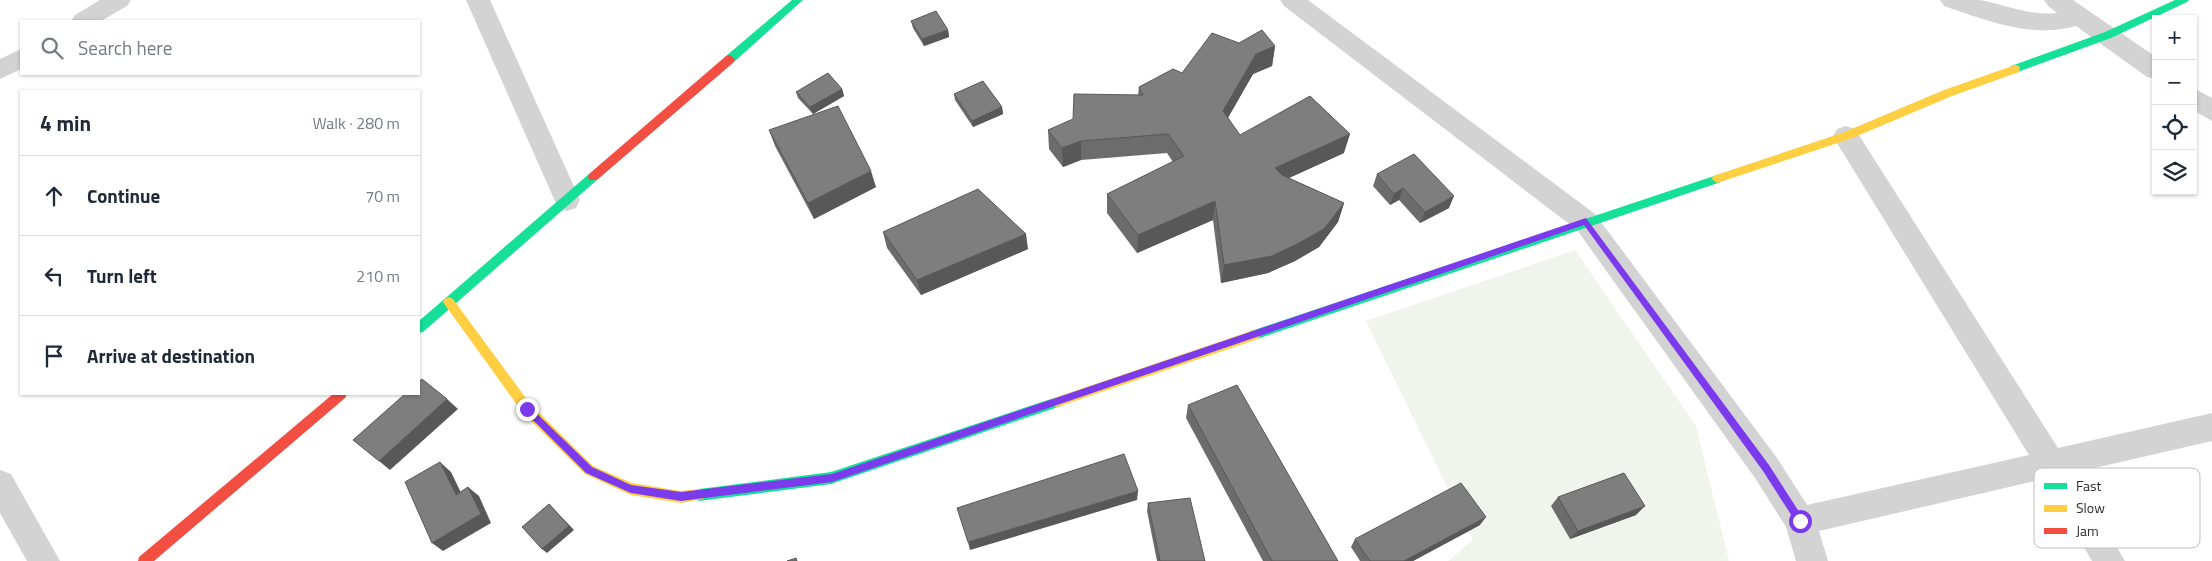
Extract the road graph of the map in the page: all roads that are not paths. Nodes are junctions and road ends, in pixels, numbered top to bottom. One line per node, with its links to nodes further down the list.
1 (119, 0): 9 (street)
2 (478, 0): 17 (street)
3 (798, 0): 17 (street)
4 (1292, 0): 18 (street)
5 (1952, 0): 8 (street)
6 (2056, 0): 8 (street)
7 (2184, 0): 10 (street)
8 (2080, 16): 10 (street)
9 (85, 20)
10 (2108, 35): 12 (street); 16 (street)
11 (20, 59): 13 (street)
12 (2152, 67)
13 (0, 70)
14 (2197, 100): 15 (street)
15 (2212, 111)
16 (1846, 136): 18 (street); 23 (street)
17 (567, 200): 19 (street)
18 (1586, 222): 19 (street); 26 (street)
19 (449, 302): 20 (street)
20 (420, 327)
21 (340, 395): 29 (street)
22 (2212, 427): 23 (street)
23 (2051, 463): 24 (street); 26 (street)
24 (2054, 468)
25 (0, 484): 28 (street)
26 (1800, 521): 30 (street)
27 (2101, 548): 31 (street)
28 (44, 561)
29 (144, 561)
30 (1812, 561)
31 (2109, 561)

